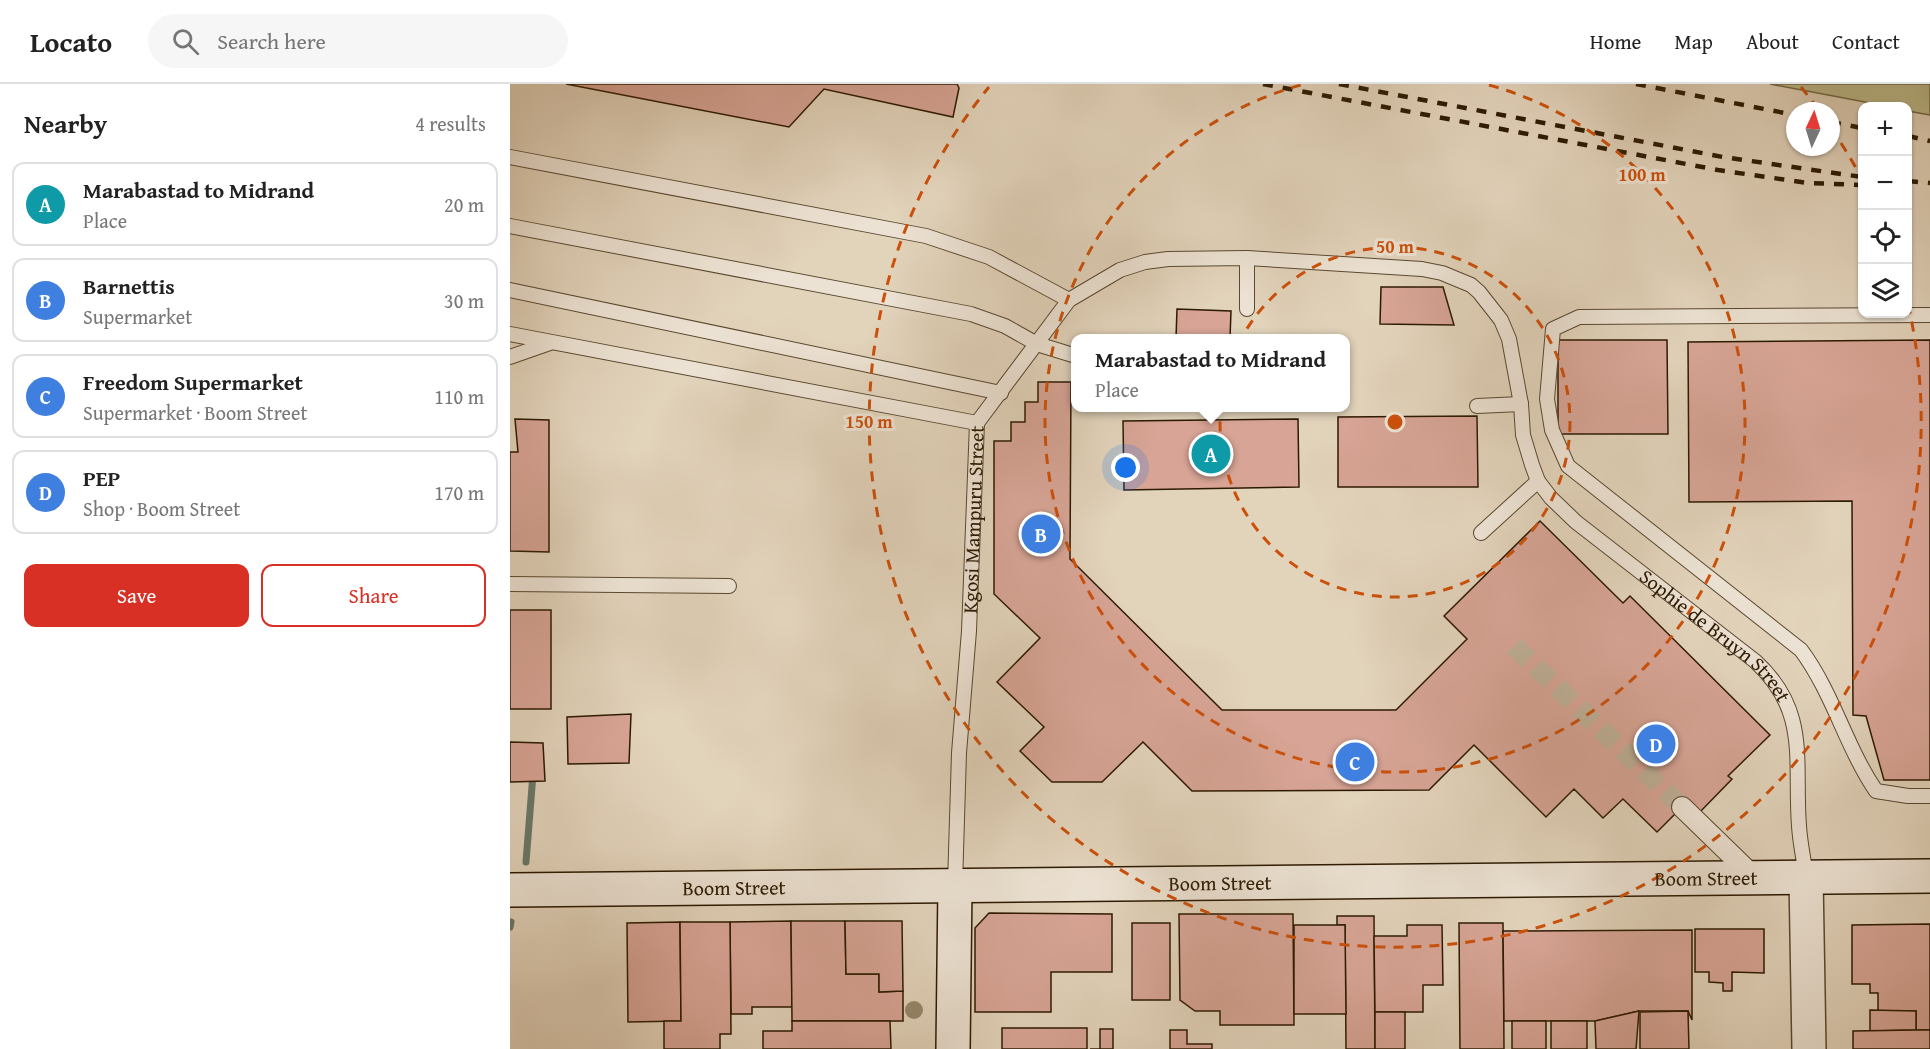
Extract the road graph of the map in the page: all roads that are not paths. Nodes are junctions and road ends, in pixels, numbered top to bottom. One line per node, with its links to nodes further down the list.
1 (510, 157): 5 (lane)
2 (510, 226): 10 (lane)
3 (1247, 258): 5 (lane); 6 (lane); 14 (lane, Sophie de Bruyn Street)
4 (510, 290): 13 (lane)
5 (1069, 300): 10 (lane)
6 (1247, 309)
7 (1930, 315): 21 (lane)
8 (510, 334): 9 (lane, Kgosi Mampuru Street)
9 (552, 342): 12 (lane); 16 (lane, Kgosi Mampuru Street)
10 (1037, 344): 11 (lane); 13 (lane)
11 (1071, 354)
12 (510, 357)
13 (1001, 393): 16 (lane)
14 (1521, 404): 15 (lane); 17 (lane, Sophie de Bruyn Street)
15 (1477, 406)
16 (977, 423): 26 (lane, Kgosi Mampuru Street)
17 (1538, 481): 18 (lane); 24 (lane, Sophie de Bruyn Street)
18 (1481, 533)
19 (510, 584): 20 (lane)
20 (729, 586)
21 (1930, 796)
22 (1682, 807): 25 (street)
23 (1930, 876): 24 (main road, Boom Street)
24 (1806, 877): 25 (main road, Boom Street); 29 (main road, Sophie de Bruyn Street)
25 (1754, 878): 26 (main road, Boom Street)
26 (955, 886): 27 (main road, Boom Street); 28 (main road, Kgosi Mampuru Street)
27 (510, 890)
28 (953, 1049)
29 (1809, 1049)

